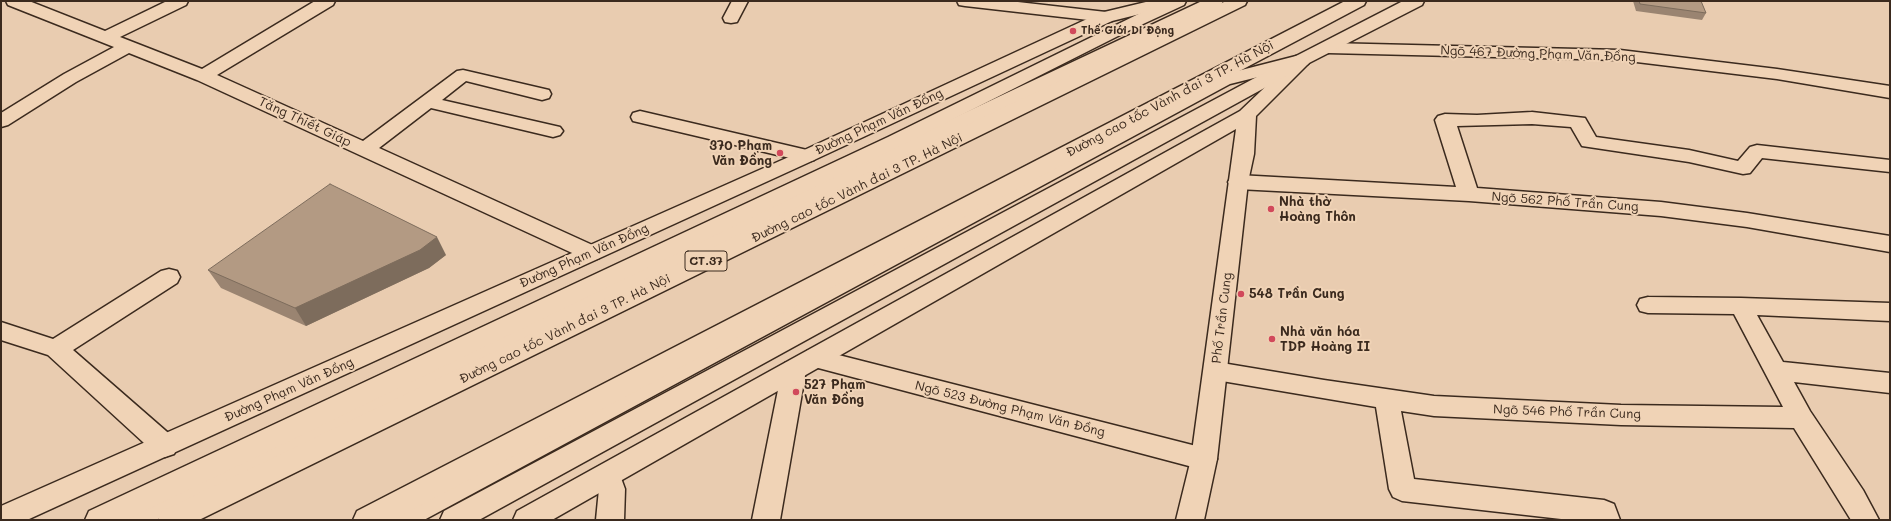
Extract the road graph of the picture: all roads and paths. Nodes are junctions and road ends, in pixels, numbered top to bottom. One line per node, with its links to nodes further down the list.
1 (14, 1): 14 (main road, Tăng Thiết Giáp)
2 (180, 1): 14 (main road)
3 (327, 1): 18 (main road)
4 (740, 1): 13 (main road)
5 (965, 1): 12 (main road)
6 (1170, 1): 12 (main road, Đường Phạm Văn Đồng)
7 (1178, 1): 49 (main road)
8 (1215, 1): 50 (main road)
9 (1239, 1): 51 (main road, Đường cao tốc Vành đai 3 TP. Hà Nội / CT.37)
10 (1358, 1): 52 (main road, Đường cao tốc Vành đai 3 TP. Hà Nội)
11 (1416, 1): 16 (main road)
12 (1106, 17): 27 (main road, Đường Phạm Văn Đồng)
13 (730, 18)
14 (107, 37): 15 (main road, Tăng Thiết Giáp)
15 (129, 46): 18 (main road, Tăng Thiết Giáp); 24 (main road)
16 (1328, 48): 17 (main road); 19 (main road, Ngõ 467 Đường Phạm Văn Đồng)
17 (1302, 60): 22 (main road); 53 (main road); 54 (main road)
18 (203, 76): 26 (main road, Tăng Thiết Giáp)
19 (1890, 92)
20 (542, 94): 21 (main road)
21 (428, 102): 25 (main road); 26 (main road)
22 (1247, 114): 29 (main road, Phố Trần Cung); 39 (main road)
23 (640, 117): 27 (main road)
24 (1, 122)
25 (553, 131)
26 (364, 150): 32 (main road, Tăng Thiết Giáp)
27 (807, 156): 32 (main road, Đường Phạm Văn Đồng)
28 (1890, 166): 30 (main road)
29 (1238, 182): 30 (main road, Ngõ 562 Phố Trần Cung); 40 (main road, Phố Trần Cung)
30 (1469, 194): 31 (main road, Ngõ 562 Phố Trần Cung)
31 (1890, 244)
32 (591, 253): 45 (main road, Đường Phạm Văn Đồng)
33 (169, 277): 38 (main road)
34 (1648, 305): 35 (main road)
35 (1741, 306): 36 (main road); 41 (main road)
36 (1890, 312)
37 (1, 331): 38 (main road)
38 (56, 349): 45 (main road)
39 (804, 364): 46 (main road, Ngõ 523 Đường Phạm Văn Đồng); 47 (main road); 57 (main road)
40 (1216, 371): 43 (main road, Ngõ 546 Phố Trần Cung); 46 (main road, Phố Trần Cung)
41 (1776, 371): 42 (main road); 44 (main road)
42 (1890, 383)
43 (1387, 400): 44 (main road, Ngõ 546 Phố Trần Cung); 59 (main road)
44 (1801, 418): 60 (main road)
45 (166, 446): 48 (main road, Đường Phạm Văn Đồng)
46 (1204, 459): 58 (main road, Phố Trần Cung)
47 (608, 475): 55 (main road); 56 (main road)
48 (1, 519)
49 (99, 520)
50 (129, 520)
51 (172, 520)
52 (367, 520)
53 (398, 520)
54 (454, 520)
55 (527, 520)
56 (610, 520)
57 (766, 520)
58 (1190, 520)
59 (1606, 520)
60 (1865, 520)

